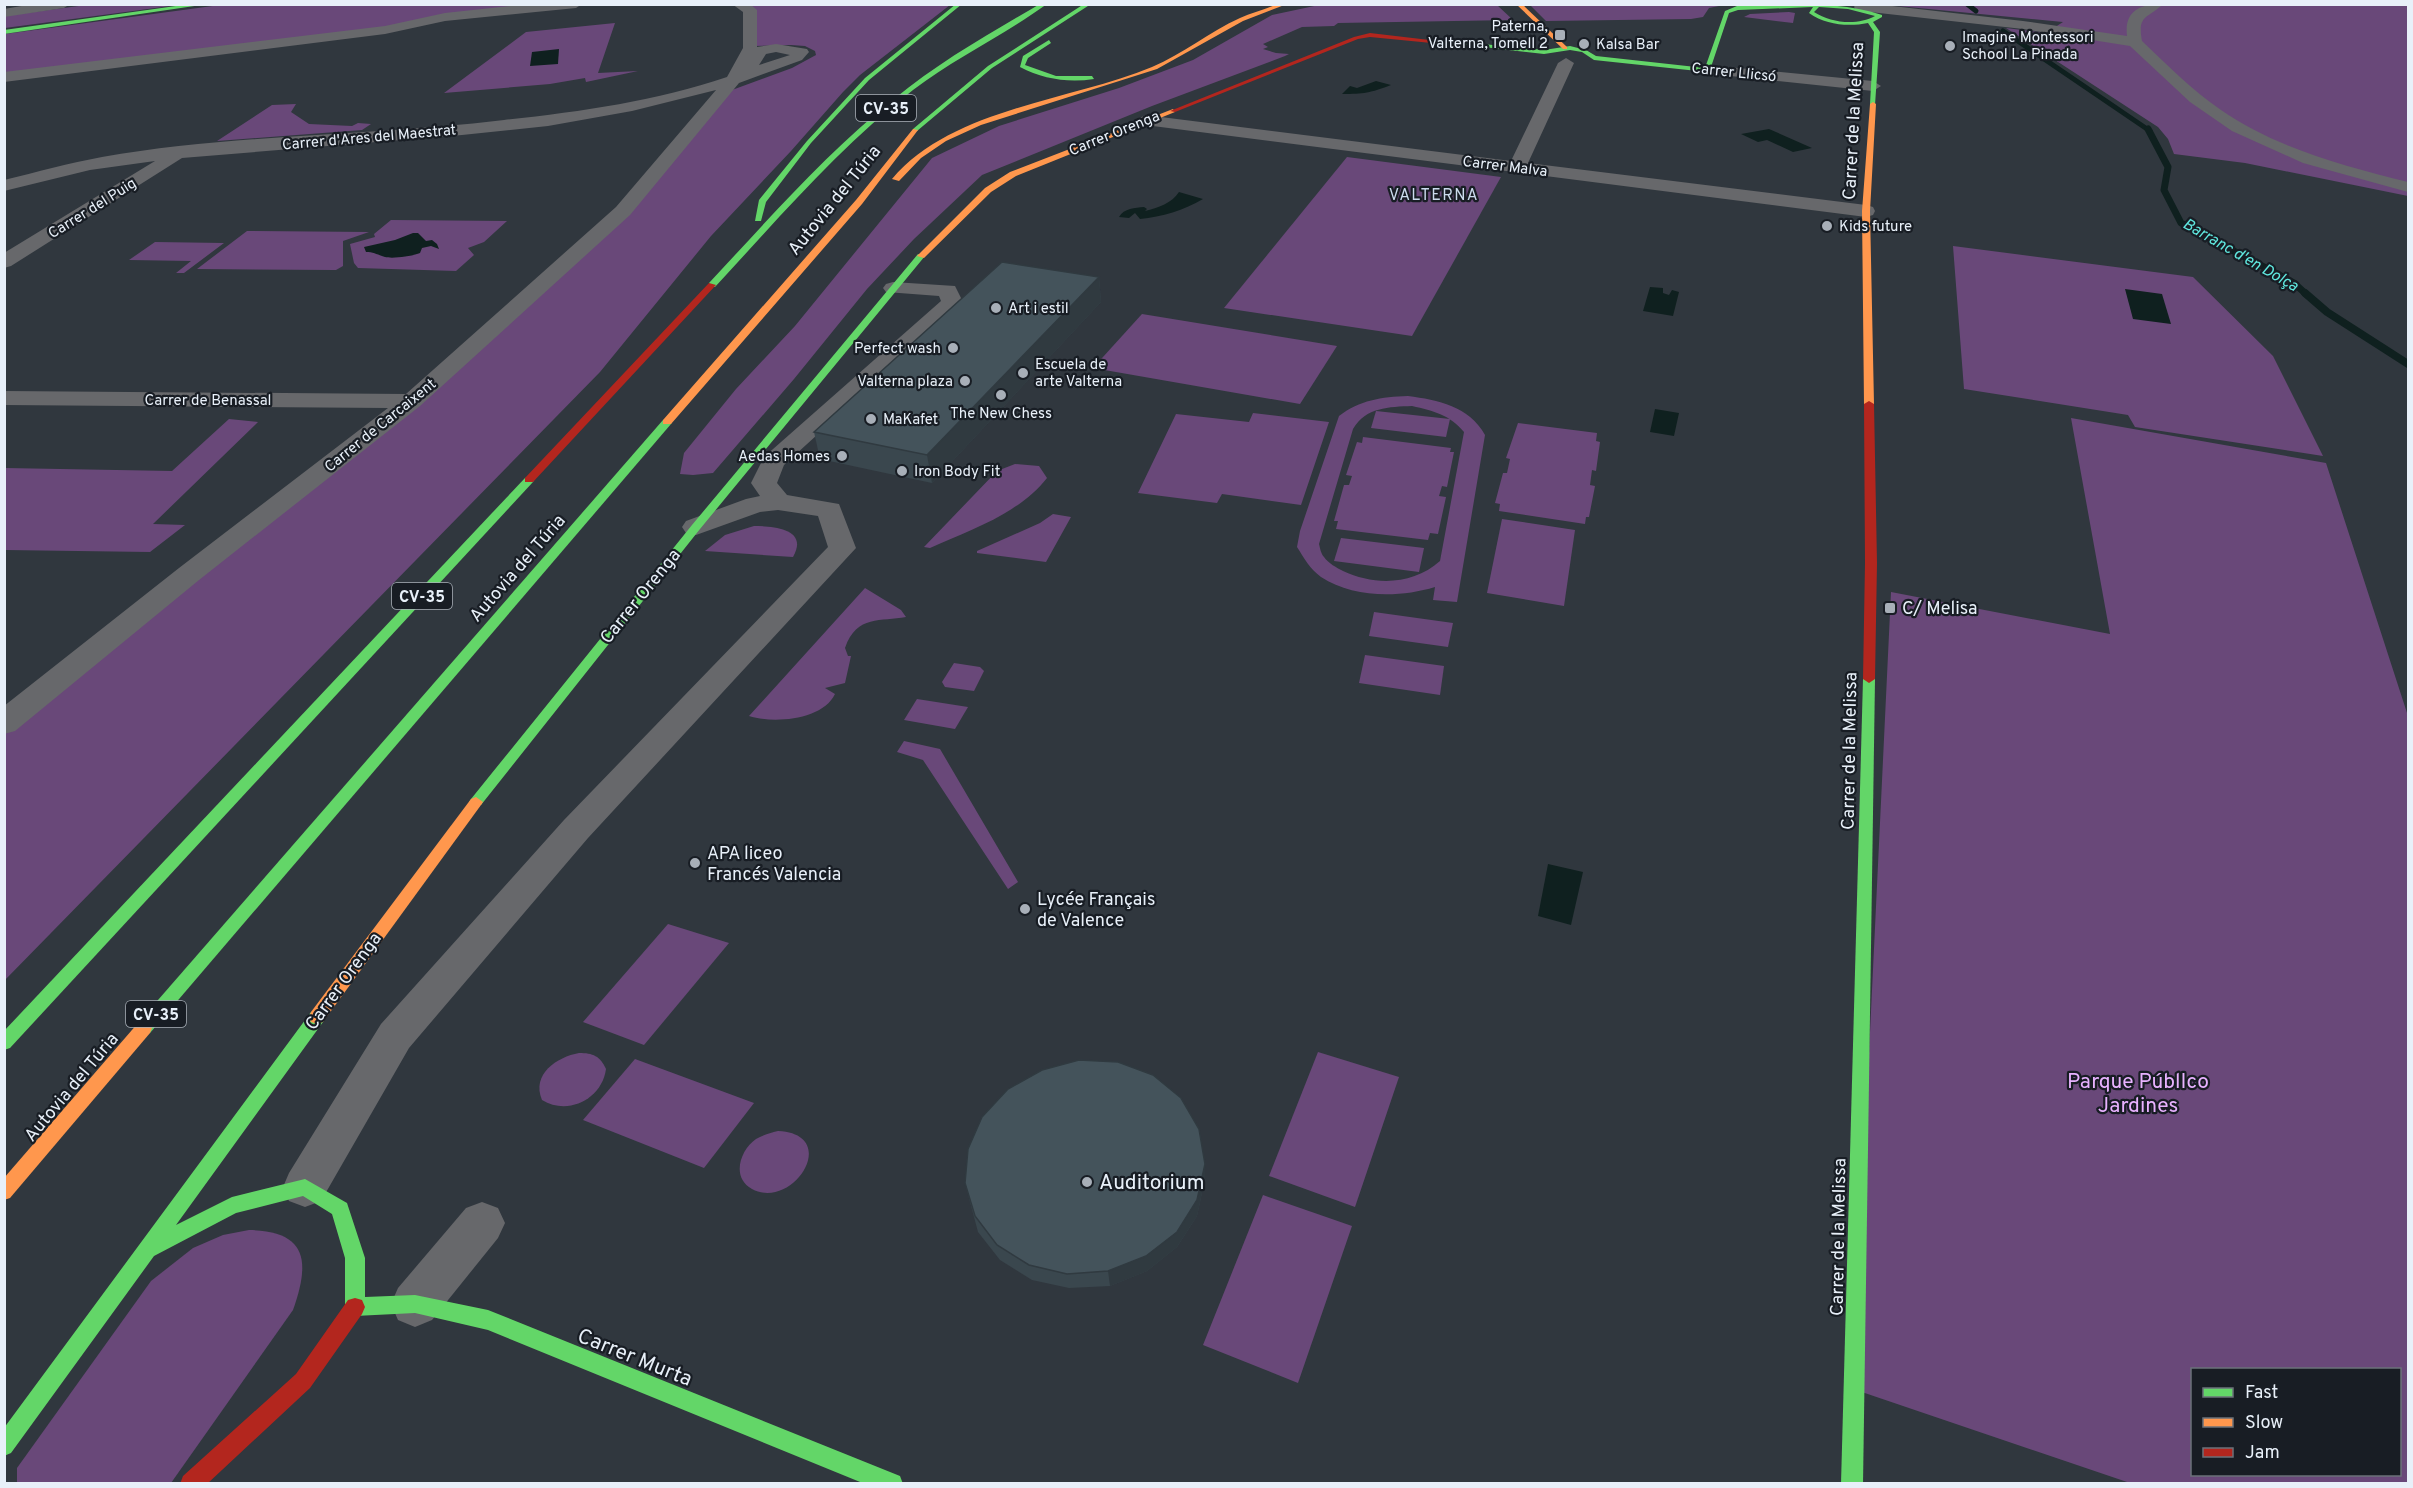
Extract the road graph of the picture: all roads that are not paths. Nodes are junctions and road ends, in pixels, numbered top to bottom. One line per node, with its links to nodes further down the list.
1 (64, 4): 15 (street)
2 (206, 4): 18 (main road)
3 (576, 4): 22 (street)
4 (738, 4): 24 (street, Carrer de Carcaixent)
5 (960, 4): 32 (main road)
6 (1045, 4): 32 (main road, Autovia del Túria / CV-35)
7 (1089, 4): 16 (main road, Autovia del Túria / CV-35)
8 (1285, 4): 30 (main road)
9 (2157, 4): 19 (street)
10 (1519, 5): 20 (main road)
11 (1238, 7): 16 (main road)
12 (1816, 7): 13 (main road); 17 (main road); 21 (main road)
13 (1861, 7): 14 (street); 17 (main road)
14 (1910, 12): 17 (street); 19 (street)
15 (4, 13)
16 (1071, 16): 30 (main road, Autovia del Túria / CV-35)
17 (1874, 18): 23 (main road, Carrer de la Melissa)
18 (4, 32)
19 (2135, 42): 29 (street)
20 (1565, 56): 21 (main road, Carrer Llicsó); 25 (main road, Carrer Orenga); 27 (street)
21 (1707, 70): 23 (street, Carrer Llicsó)
22 (4, 77)
23 (1873, 86): 31 (main road, Carrer de la Melissa)
24 (728, 87): 26 (street, Carrer d'Ares del Maestrat); 36 (street, Carrer de Carcaixent)
25 (1145, 120): 27 (street, Carrer Malva); 34 (main road, Carrer Orenga)
26 (180, 153): 28 (street, Carrer d'Ares del Maestrat); 33 (street, Carrer del Puig)
27 (1517, 168): 31 (street, Carrer Malva)
28 (4, 186)
29 (2409, 187)
30 (859, 202): 42 (main road, Autovia del Túria / CV-35)
31 (1866, 211): 50 (main road, Carrer de la Melissa)
32 (752, 243): 40 (main road, Autovia del Túria / CV-35)
33 (4, 262)
34 (893, 288): 37 (street); 38 (main road, Carrer Orenga)
35 (4, 398): 36 (street, Carrer de Benassal)
36 (412, 401): 39 (street, Carrer de Carcaixent)
37 (778, 502): 38 (street); 41 (street)
38 (696, 527): 44 (main road, Carrer Orenga)
39 (4, 723)
40 (4, 1043)
41 (304, 1187): 44 (main road); 46 (main road)
42 (4, 1192)
43 (482, 1223): 45 (street)
44 (145, 1251): 47 (main road, Carrer Orenga)
45 (415, 1304): 46 (main road, Carrer Murta); 49 (main road, Carrer Murta)
46 (355, 1307): 48 (main road)
47 (5, 1446)
48 (191, 1484)
49 (891, 1484)
50 (1852, 1484)

